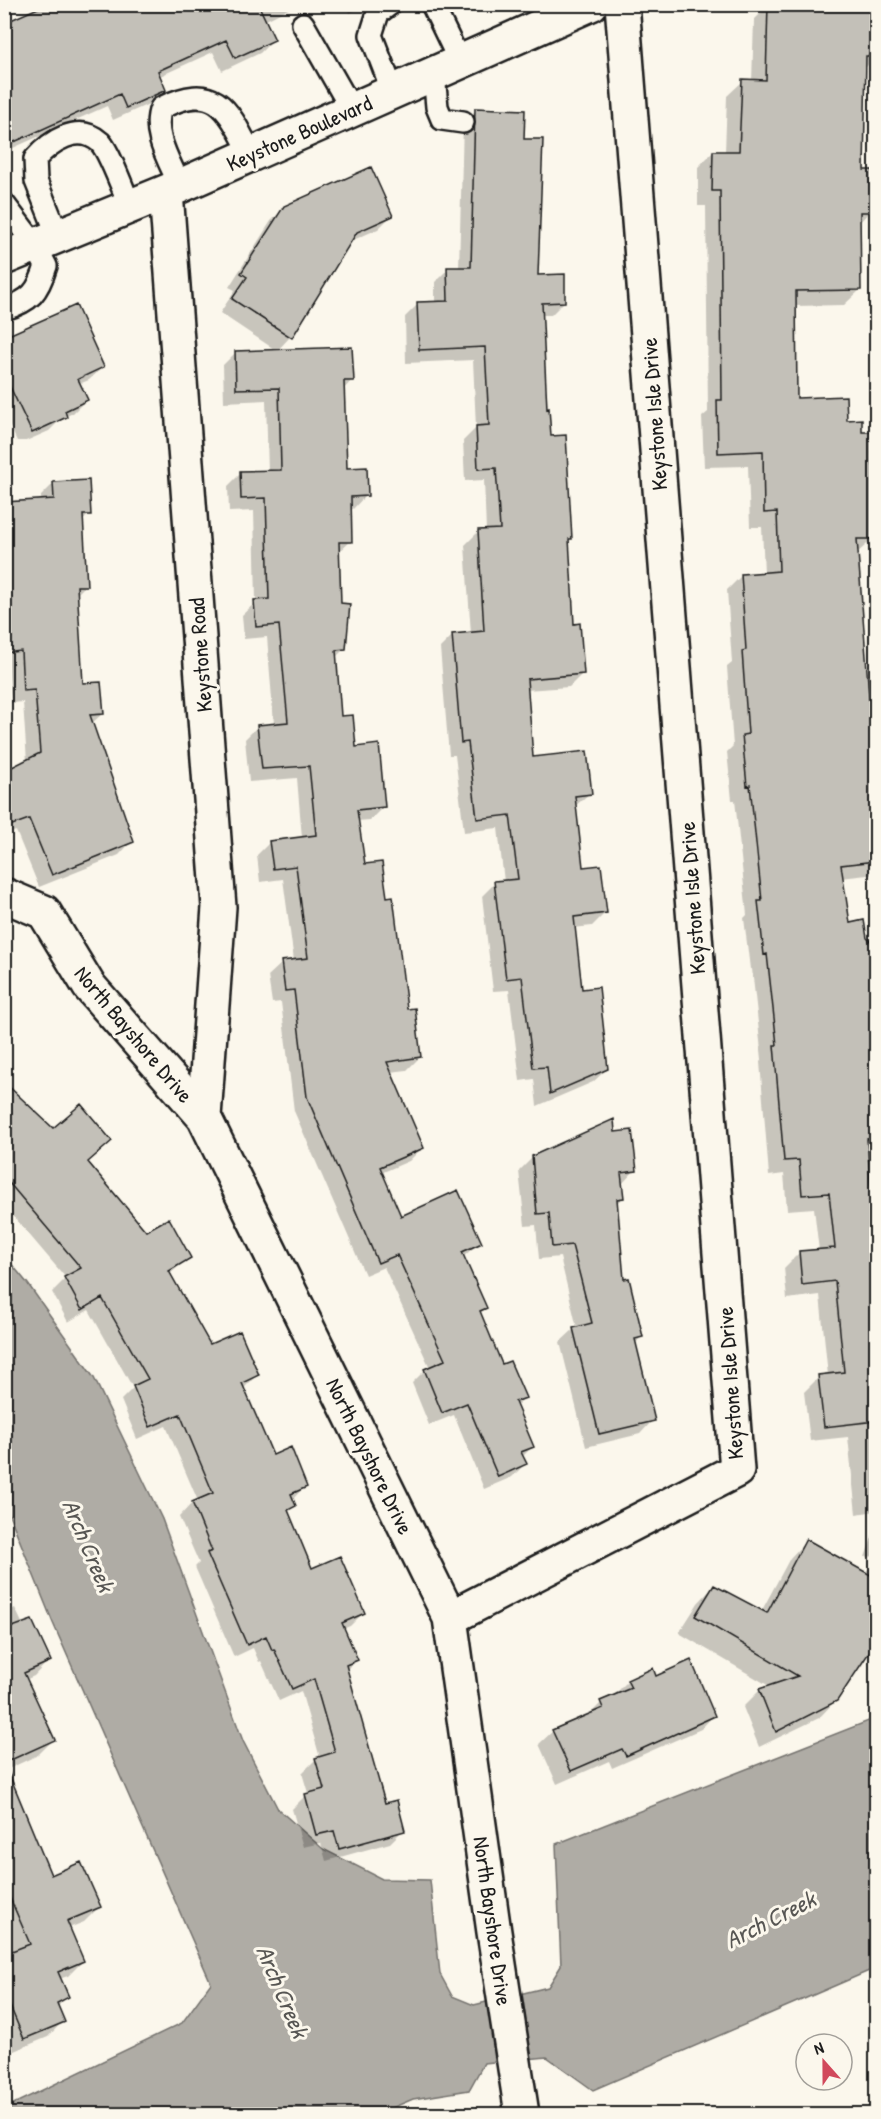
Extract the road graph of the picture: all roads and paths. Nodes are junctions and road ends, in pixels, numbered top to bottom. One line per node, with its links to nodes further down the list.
1 (390, 4): 7 (lane)
2 (432, 4): 6 (lane)
3 (622, 4): 19 (street, Keystone Isle Drive)
4 (576, 8): 6 (street, Keystone Boulevard)
5 (303, 24): 8 (lane)
6 (447, 68): 7 (street, Keystone Boulevard); 9 (lane)
7 (393, 92): 8 (street, Keystone Boulevard)
8 (352, 110): 10 (street, Keystone Boulevard)
9 (463, 122)
10 (251, 154): 11 (street, Keystone Boulevard); 11 (lane)
11 (173, 189): 13 (street, Keystone Boulevard); 18 (street, Keystone Road)
12 (4, 204): 14 (lane)
13 (130, 206): 14 (street, Keystone Boulevard); 14 (lane)
14 (47, 241): 15 (street, Keystone Boulevard); 16 (lane)
15 (4, 258)
16 (4, 309)
17 (4, 895): 18 (street, North Bayshore Drive)
18 (204, 1117): 19 (street, North Bayshore Drive)
19 (450, 1618): 20 (street, North Bayshore Drive)
20 (522, 2115)

